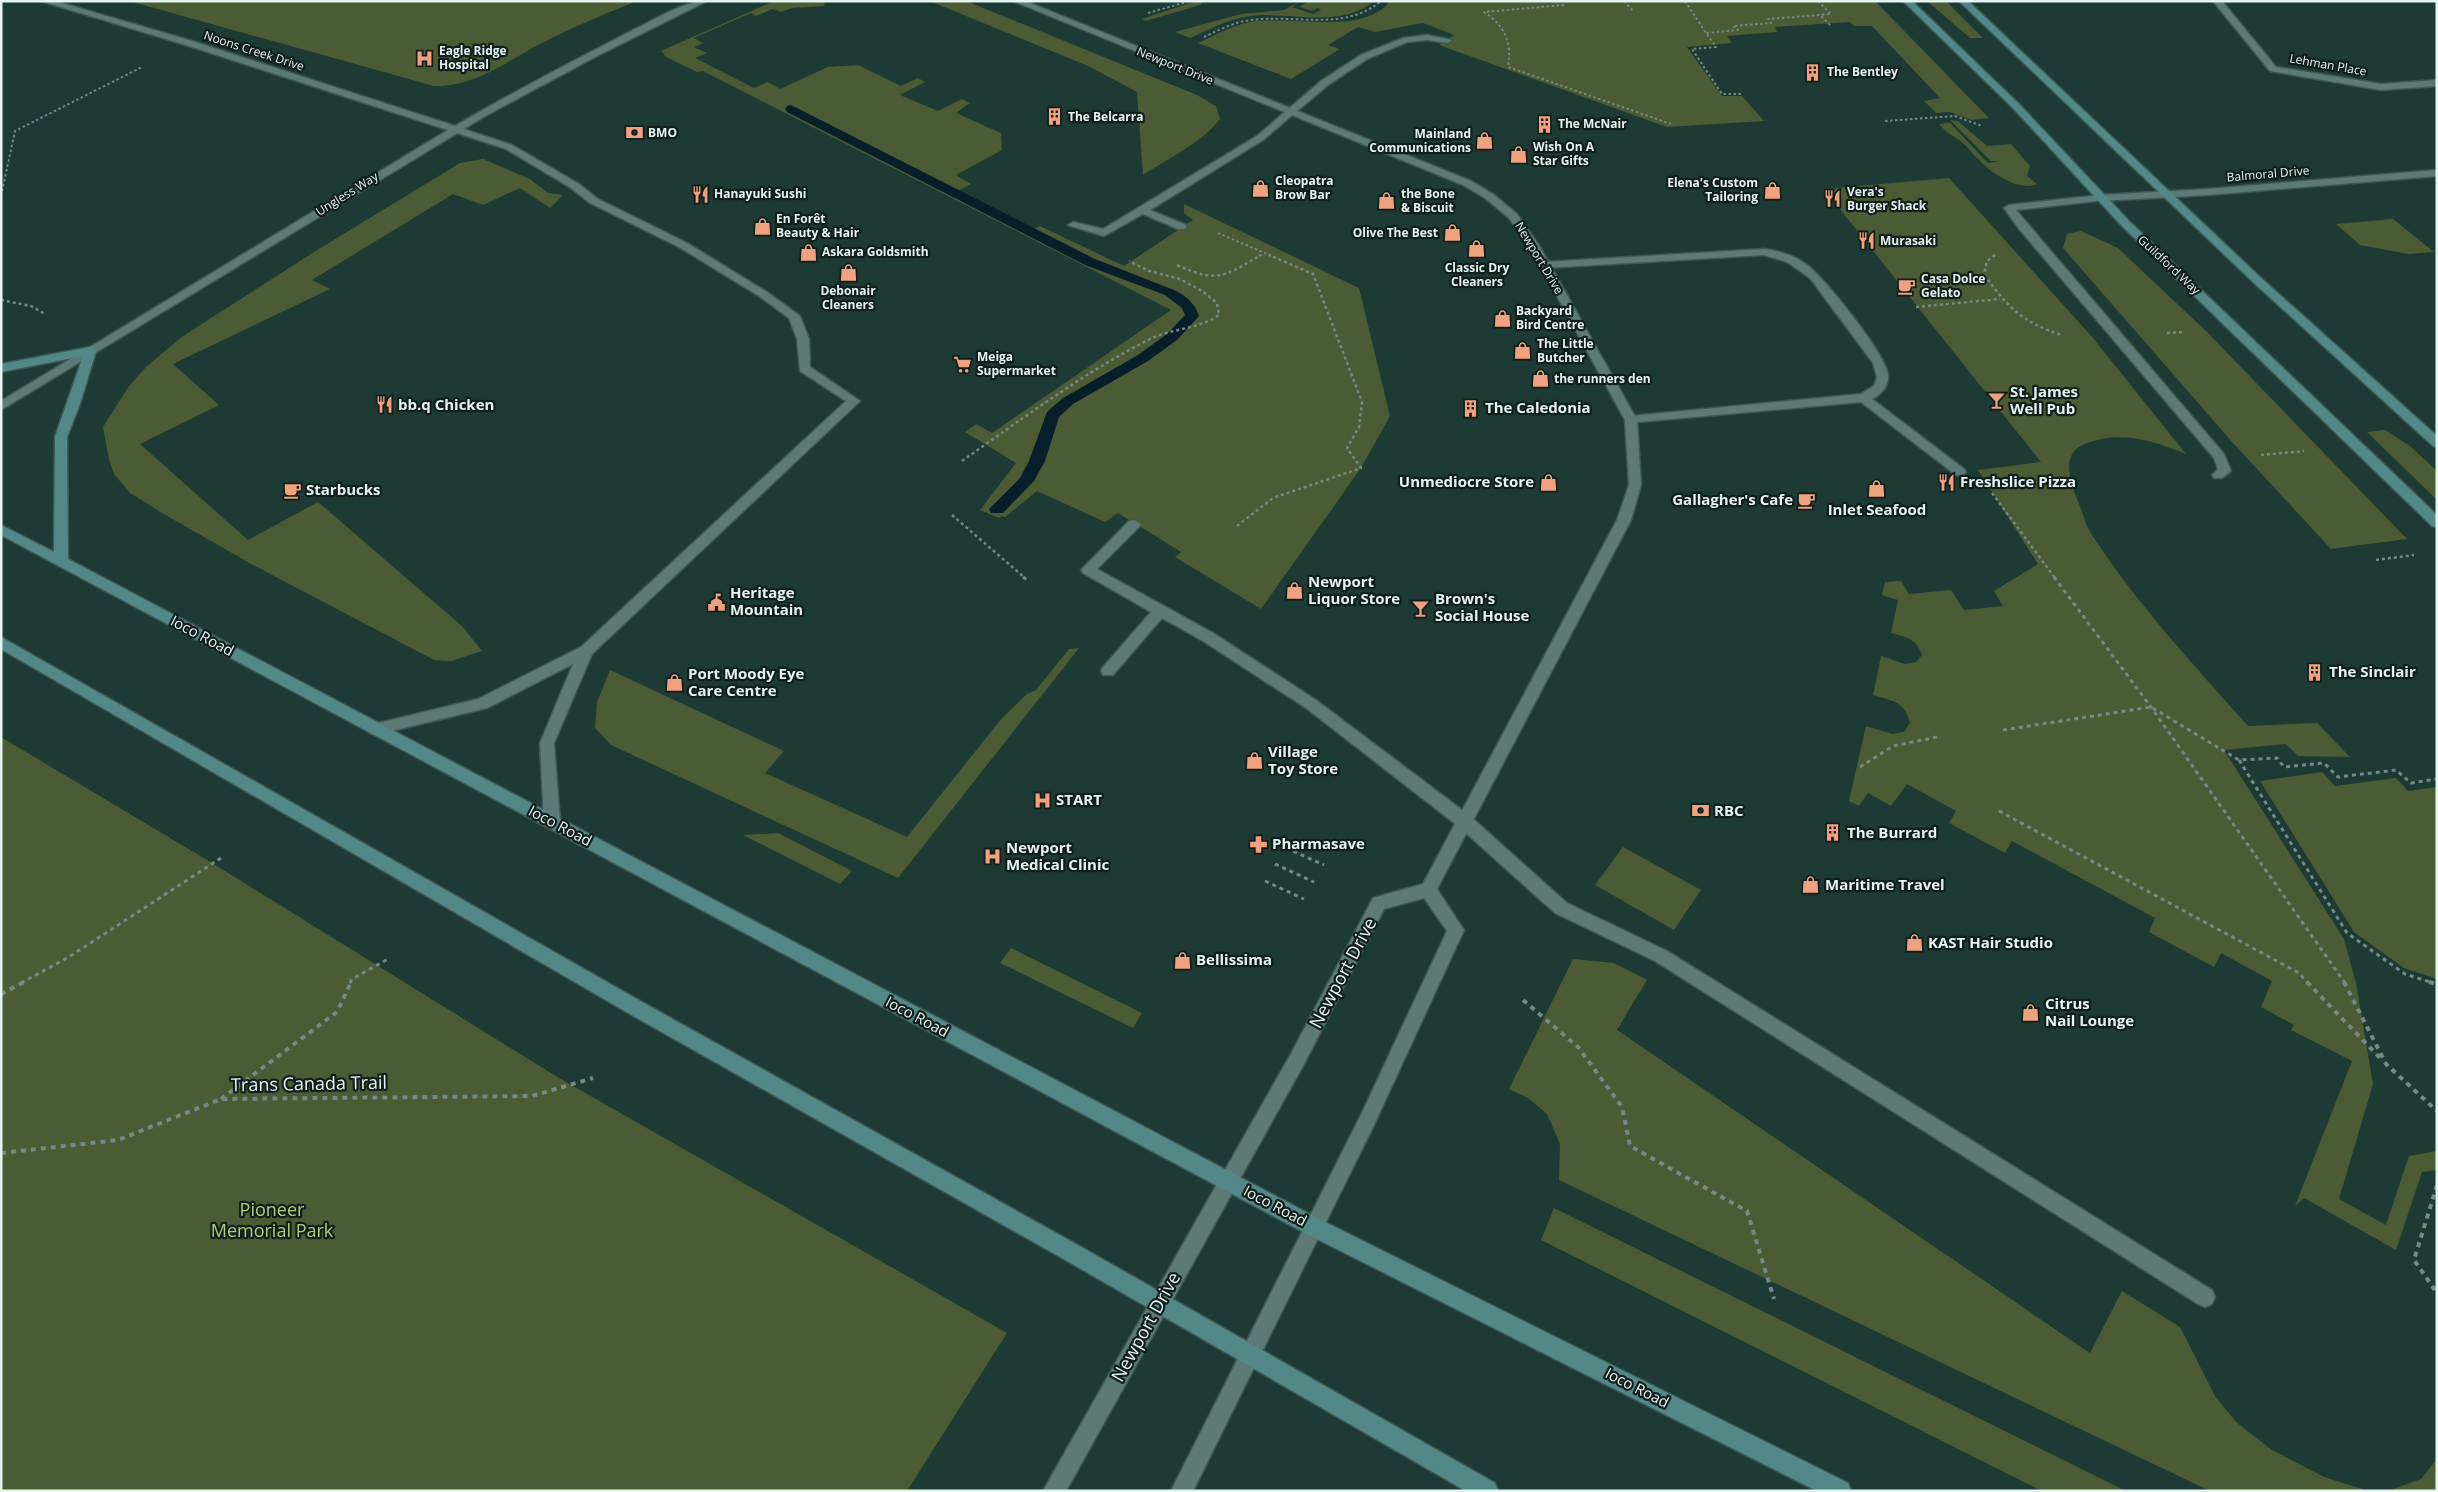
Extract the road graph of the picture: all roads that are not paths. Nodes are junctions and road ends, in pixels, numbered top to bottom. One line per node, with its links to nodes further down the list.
1 (45, 1): 10 (street, Noons Creek Drive)
2 (703, 1): 10 (street, Ungless Way)
3 (1017, 1): 9 (street, Newport Drive)
4 (1906, 1): 13 (main road, Guildford Way)
5 (1963, 1): 12 (main road)
6 (2218, 1): 8 (street, Lehman Place)
7 (1448, 40): 9 (street)
8 (2437, 83)
9 (1290, 112): 14 (street); 17 (street, Newport Drive)
10 (454, 129): 18 (street, Ungless Way); 32 (street, Noons Creek Drive)
11 (2437, 173): 12 (street, Balmoral Drive)
12 (2165, 194): 13 (street, Balmoral Drive); 23 (main road)
13 (2101, 198): 25 (street, Balmoral Drive); 27 (main road, Guildford Way)
14 (1142, 210): 15 (street); 16 (street)
15 (1073, 225)
16 (1182, 227)
17 (1545, 265): 20 (street); 22 (street, Newport Drive)
18 (90, 351): 19 (main road); 21 (street, Ungless Way); 29 (main road)
19 (1, 368)
20 (1863, 398): 22 (street); 24 (street)
21 (1, 406)
22 (1631, 420): 35 (street, Newport Drive)
23 (2437, 443)
24 (1960, 472)
25 (2218, 476)
26 (1134, 524): 30 (street)
27 (2437, 524)
28 (1, 529): 29 (main road, Ioco Road)
29 (61, 560): 34 (main road, Ioco Road)
30 (1161, 610): 33 (street); 35 (street)
31 (1, 642): 41 (main road)
32 (586, 650): 34 (street); 36 (street)
33 (1108, 670)
34 (375, 729): 36 (main road, Ioco Road)
35 (1464, 821): 37 (street, Newport Drive); 40 (street)
36 (552, 822): 38 (main road, Ioco Road)
37 (1428, 890): 38 (street, Newport Drive); 39 (street)
38 (1228, 1181): 39 (main road, Ioco Road); 41 (street, Newport Drive)
39 (1314, 1227): 42 (street); 46 (main road, Ioco Road)
40 (2205, 1297)
41 (1160, 1304): 42 (main road); 43 (street, Newport Drive)
42 (1250, 1356): 44 (street); 45 (main road)
43 (1054, 1491)
44 (1182, 1491)
45 (1486, 1491)
46 (1840, 1491)

